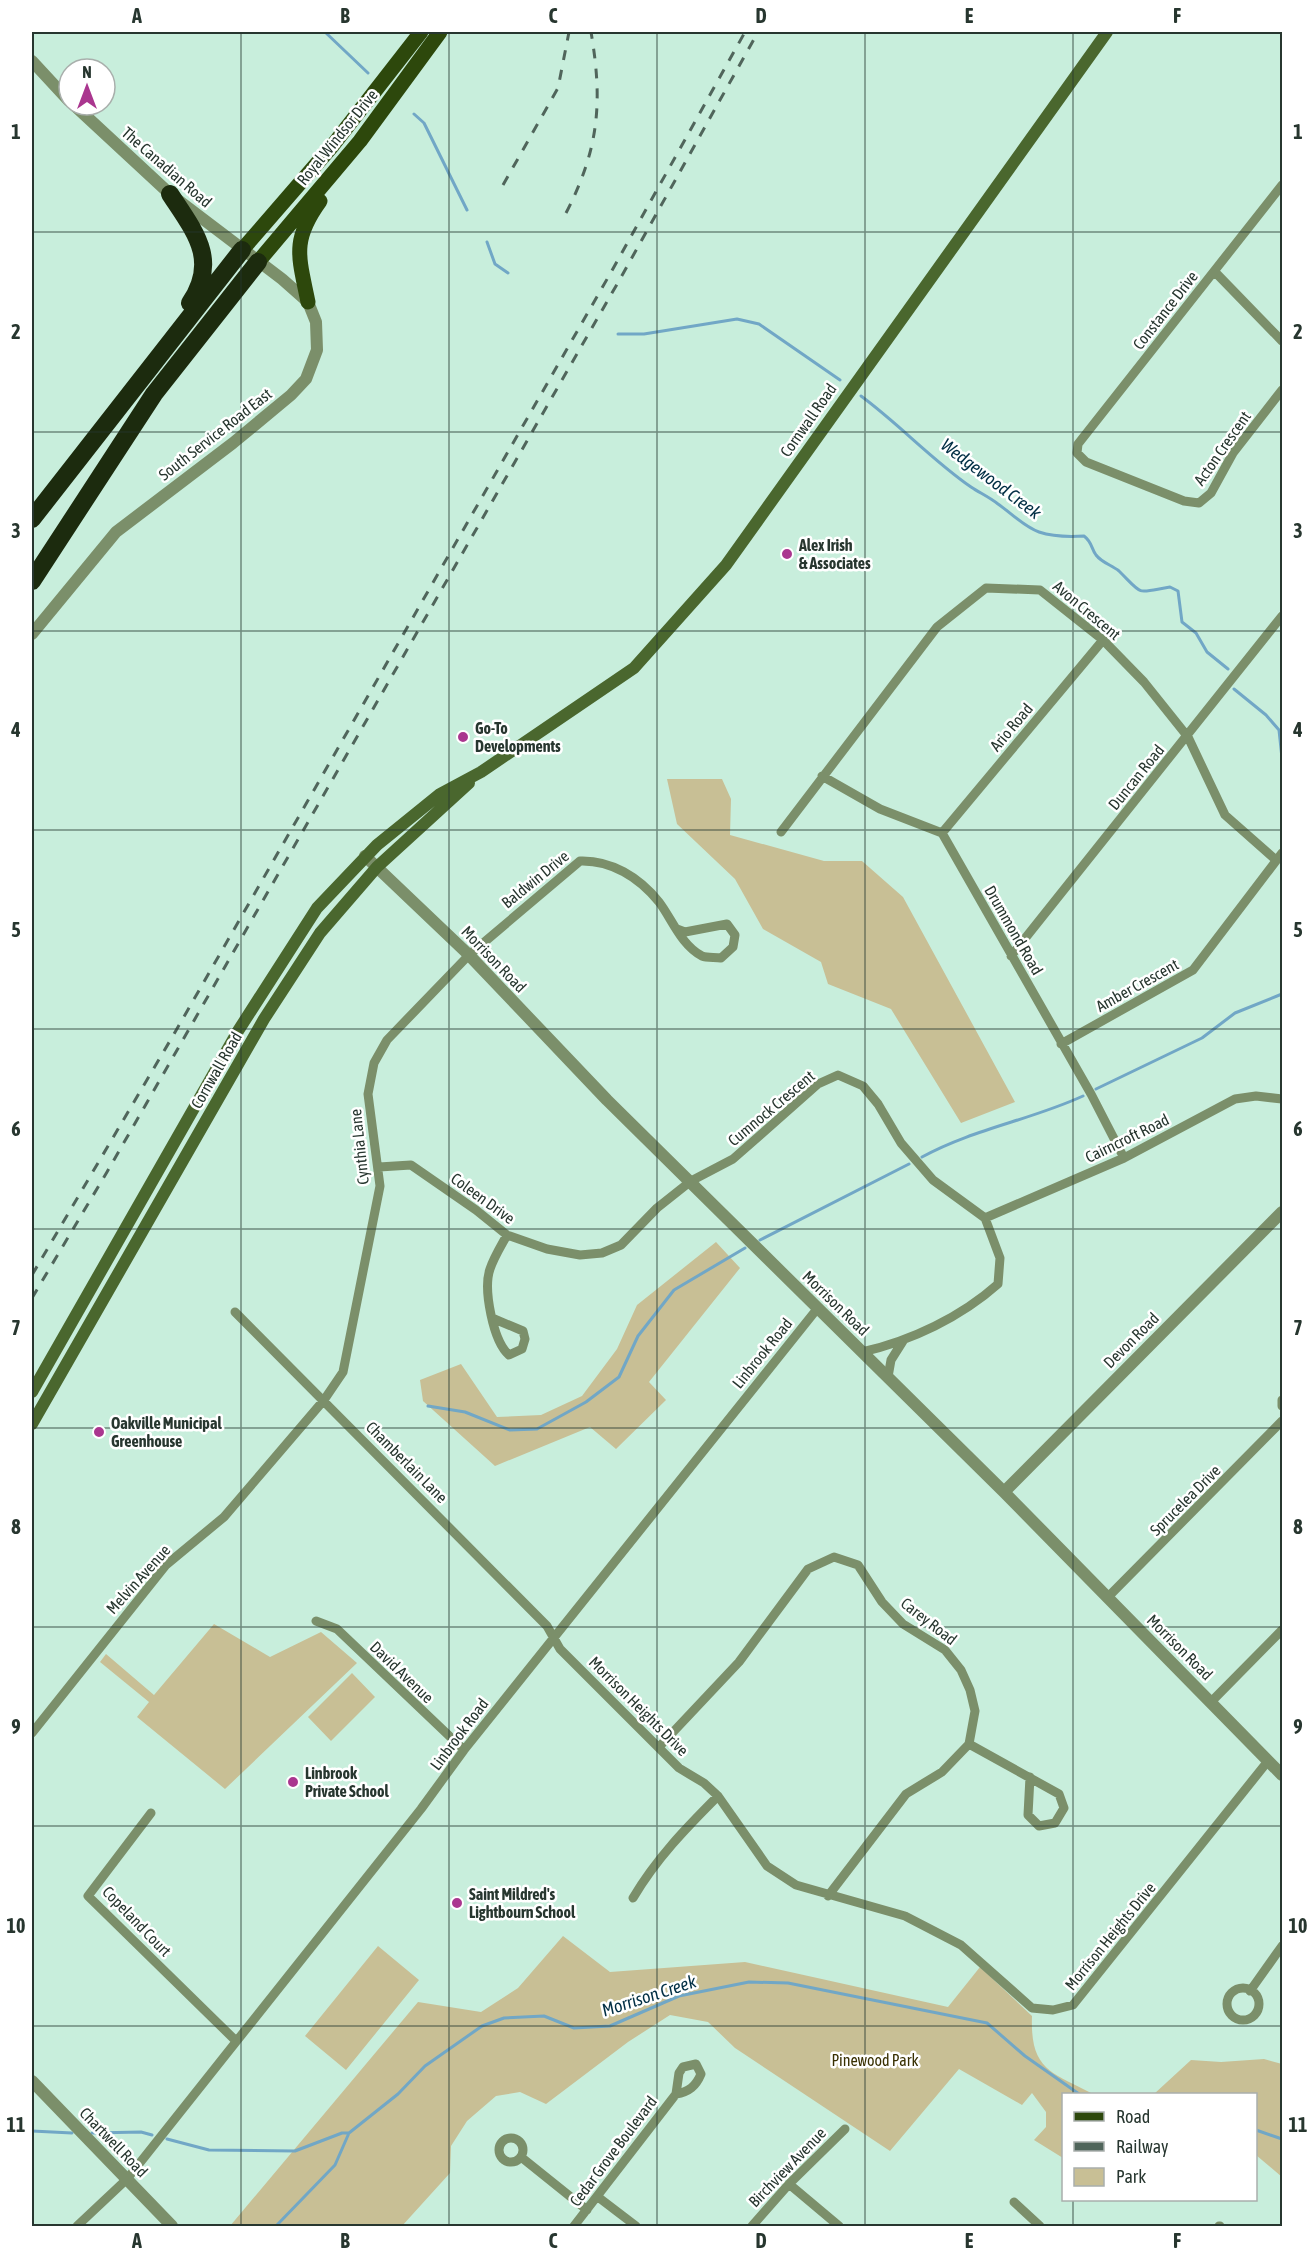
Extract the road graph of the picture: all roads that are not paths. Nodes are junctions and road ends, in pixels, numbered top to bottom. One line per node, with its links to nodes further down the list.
1 (421, 32): 10 (main road, Royal Windsor Drive)
2 (440, 32): 7 (main road, Royal Windsor Drive)
3 (1107, 32): 24 (main road, Cornwall Road)
4 (32, 62): 5 (street)
5 (57, 88)
6 (87, 117): 9 (street, The Canadian Road)
7 (360, 141): 11 (main road, Royal Windsor Drive); 13 (main road)
8 (1282, 185): 12 (street, Constance Drive)
9 (170, 195): 10 (street, The Canadian Road); 15 (highway)
10 (242, 250): 11 (street); 15 (highway)
11 (258, 262): 13 (street); 19 (highway)
12 (1215, 272): 14 (street); 17 (street, Constance Drive)
13 (308, 302): 21 (street, South Service Road East)
14 (1282, 341)
15 (166, 347): 18 (highway)
16 (1282, 390): 17 (street, Acton Crescent)
17 (1079, 456)
18 (32, 519)
19 (32, 581)
20 (1282, 616): 23 (street, Duncan Road)
21 (32, 634)
22 (1103, 640): 23 (street, Avon Crescent); 25 (street, Avon Crescent); 27 (street, Ario Road)
23 (1188, 737): 29 (street, Avon Crescent); 33 (street, Duncan Road)
24 (481, 772): 28 (main road, Cornwall Road); 30 (main road, Cornwall Road)
25 (822, 776): 26 (street, Avon Crescent); 27 (street)
26 (782, 832)
27 (942, 833): 33 (street, Drummond Road)
28 (365, 856): 30 (street, Morrison Road); 48 (main road, Cornwall Road)
29 (1280, 857): 34 (street, Amber Crescent)
30 (377, 867): 32 (street, Morrison Road); 53 (main road, Cornwall Road)
31 (677, 929): 31 (street, Baldwin Drive); 32 (street, Baldwin Drive)
32 (469, 955): 37 (street, Cynthia Lane); 38 (street, Morrison Road)
33 (1011, 956): 34 (street, Drummond Road)
34 (1061, 1044): 36 (street, Drummond Road)
35 (1282, 1099): 36 (street, Cairncroft Road)
36 (1124, 1158): 40 (street, Cairncroft Road)
37 (379, 1167): 41 (street, Coleen Drive); 49 (street, Cynthia Lane)
38 (691, 1181): 40 (street, Cumnock Crescent); 41 (street, Coleen Drive); 42 (street, Morrison Road)
39 (1282, 1212): 54 (street, Devon Road)
40 (985, 1218): 45 (street)
41 (507, 1235): 44 (street)
42 (817, 1309): 46 (street, Morrison Road); 58 (street, Linbrook Road)
43 (235, 1312): 49 (street, Chamberlain Lane)
44 (492, 1318)
45 (903, 1341): 46 (street); 47 (street)
46 (862, 1352): 47 (street, Morrison Road)
47 (888, 1377): 54 (street, Morrison Road)
48 (32, 1392)
49 (324, 1400): 58 (street, Chamberlain Lane); 60 (street, Melvin Avenue)
50 (1282, 1400): 51 (street)
51 (1282, 1406)
52 (1282, 1421): 55 (street, Sprucelea Drive)
53 (32, 1424)
54 (1004, 1492): 55 (street, Morrison Road)
55 (1107, 1598): 59 (street, Morrison Road)
56 (316, 1621): 63 (street, David Avenue)
57 (1282, 1630): 59 (street)
58 (554, 1637): 62 (street, Morrison Heights Drive); 63 (street, Linbrook Road)
59 (1211, 1702): 64 (street, Morrison Road)
60 (32, 1733)
61 (969, 1744): 62 (street, Carey Road); 66 (street); 69 (street)
62 (659, 1747): 67 (street, Morrison Heights Drive)
63 (464, 1750): 73 (street, Linbrook Road)
64 (1268, 1761): 65 (street, Morrison Road); 69 (street, Morrison Heights Drive)
65 (1282, 1775)
66 (1030, 1777): 66 (street)
67 (718, 1796): 69 (street, Morrison Heights Drive); 70 (street)
68 (151, 1813): 73 (street, Copeland Court)
69 (828, 1896)
70 (633, 1898)
71 (1282, 1946): 72 (street)
72 (1250, 1991)
73 (235, 2040): 78 (street, Linbrook Road)
74 (32, 2081): 78 (street, Chartwell Road)
75 (676, 2094): 80 (street, Cedar Grove Boulevard)
76 (845, 2129): 79 (street, Birchview Avenue)
77 (521, 2157): 82 (street)
78 (127, 2179): 83 (street, Linbrook Road); 84 (street, Chartwell Road)
79 (789, 2184): 87 (street, Birchview Avenue); 88 (street)
80 (598, 2197): 82 (street, Cedar Grove Boulevard); 86 (street)
81 (1014, 2202): 89 (street)
82 (587, 2210): 85 (street, Cedar Grove Boulevard)
83 (77, 2226)
84 (172, 2226)
85 (574, 2226)
86 (636, 2226)
87 (752, 2226)
88 (839, 2226)
89 (1040, 2226)

